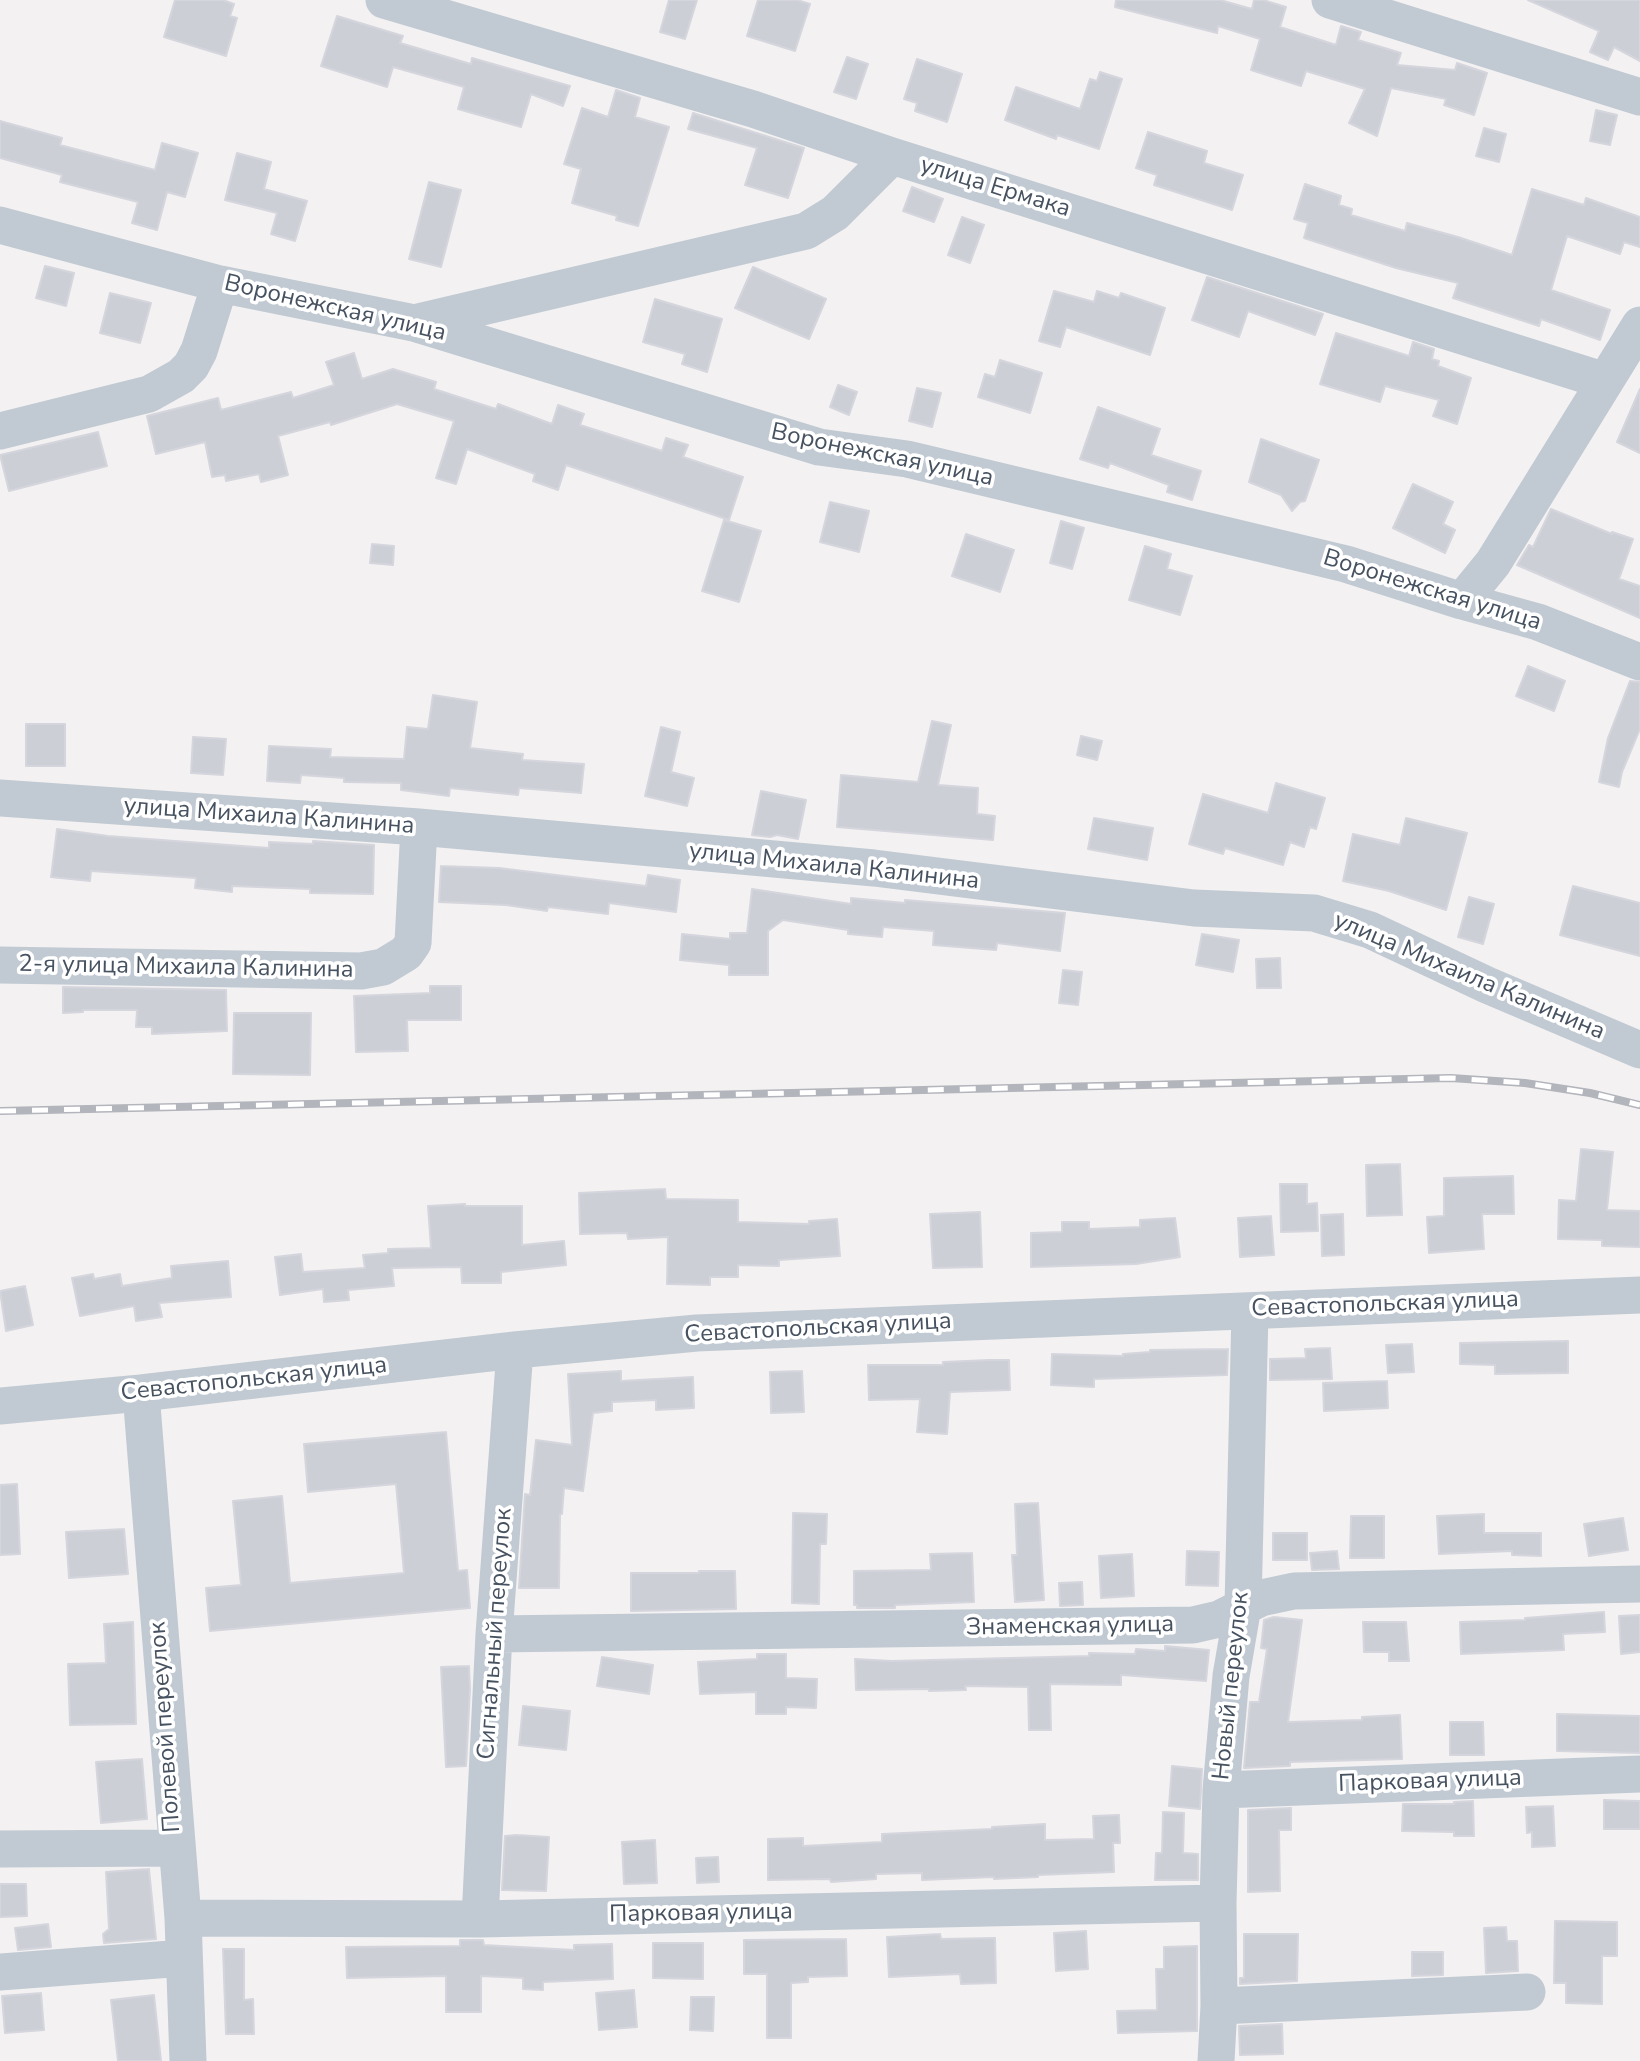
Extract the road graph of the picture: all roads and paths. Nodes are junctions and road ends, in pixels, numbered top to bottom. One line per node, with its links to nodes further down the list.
1 (384, 0): 4 (street, улица Ермака)
2 (1330, 0): 3 (street)
3 (1640, 97)
4 (892, 156): 7 (street); 9 (street, улица Ермака)
5 (0, 225): 6 (street, Воронежская улица)
6 (220, 284): 7 (street, Воронежская улица); 10 (street)
7 (414, 323): 11 (street, Воронежская улица)
8 (1640, 325): 9 (street)
9 (1605, 381): 11 (street)
10 (0, 430)
11 (1462, 601): 12 (street, Воронежская улица)
12 (1640, 662)
13 (0, 798): 14 (street, улица Михаила Калинина)
14 (419, 827): 15 (street, 2-я улица Михаила Калинина); 16 (street, улица Михаила Калинина)
15 (0, 965)
16 (1640, 1050)
17 (1640, 1295): 18 (street, Севастопольская улица)
18 (1250, 1311): 19 (street, Севастопольская улица); 23 (street, Новый переулок)
19 (515, 1350): 20 (street, Севастопольская улица); 24 (street, Сигнальный переулок)
20 (141, 1393): 21 (street, Севастопольская улица); 27 (street, Полевой переулок)
21 (0, 1406)
22 (1640, 1584): 23 (street, Знаменская улица)
23 (1243, 1606): 24 (street, Знаменская улица); 26 (street, Новый переулок)
24 (494, 1634): 31 (street, Сигнальный переулок)
25 (1640, 1774): 26 (street, Парковая улица)
26 (1221, 1790): 29 (street, Новый переулок)
27 (176, 1848): 28 (street); 30 (street, Полевой переулок)
28 (0, 1849)
29 (1218, 1903): 31 (street, Парковая улица); 35 (street, Новый переулок)
30 (183, 1918): 31 (street, Парковая улица); 32 (street, Полевой переулок)
31 (480, 1919)
32 (184, 1958): 33 (street); 36 (street, Полевой переулок)
33 (0, 1972)
34 (1527, 1992): 35 (street)
35 (1219, 2006): 37 (street, Новый переулок)
36 (188, 2061)
37 (1216, 2061)

